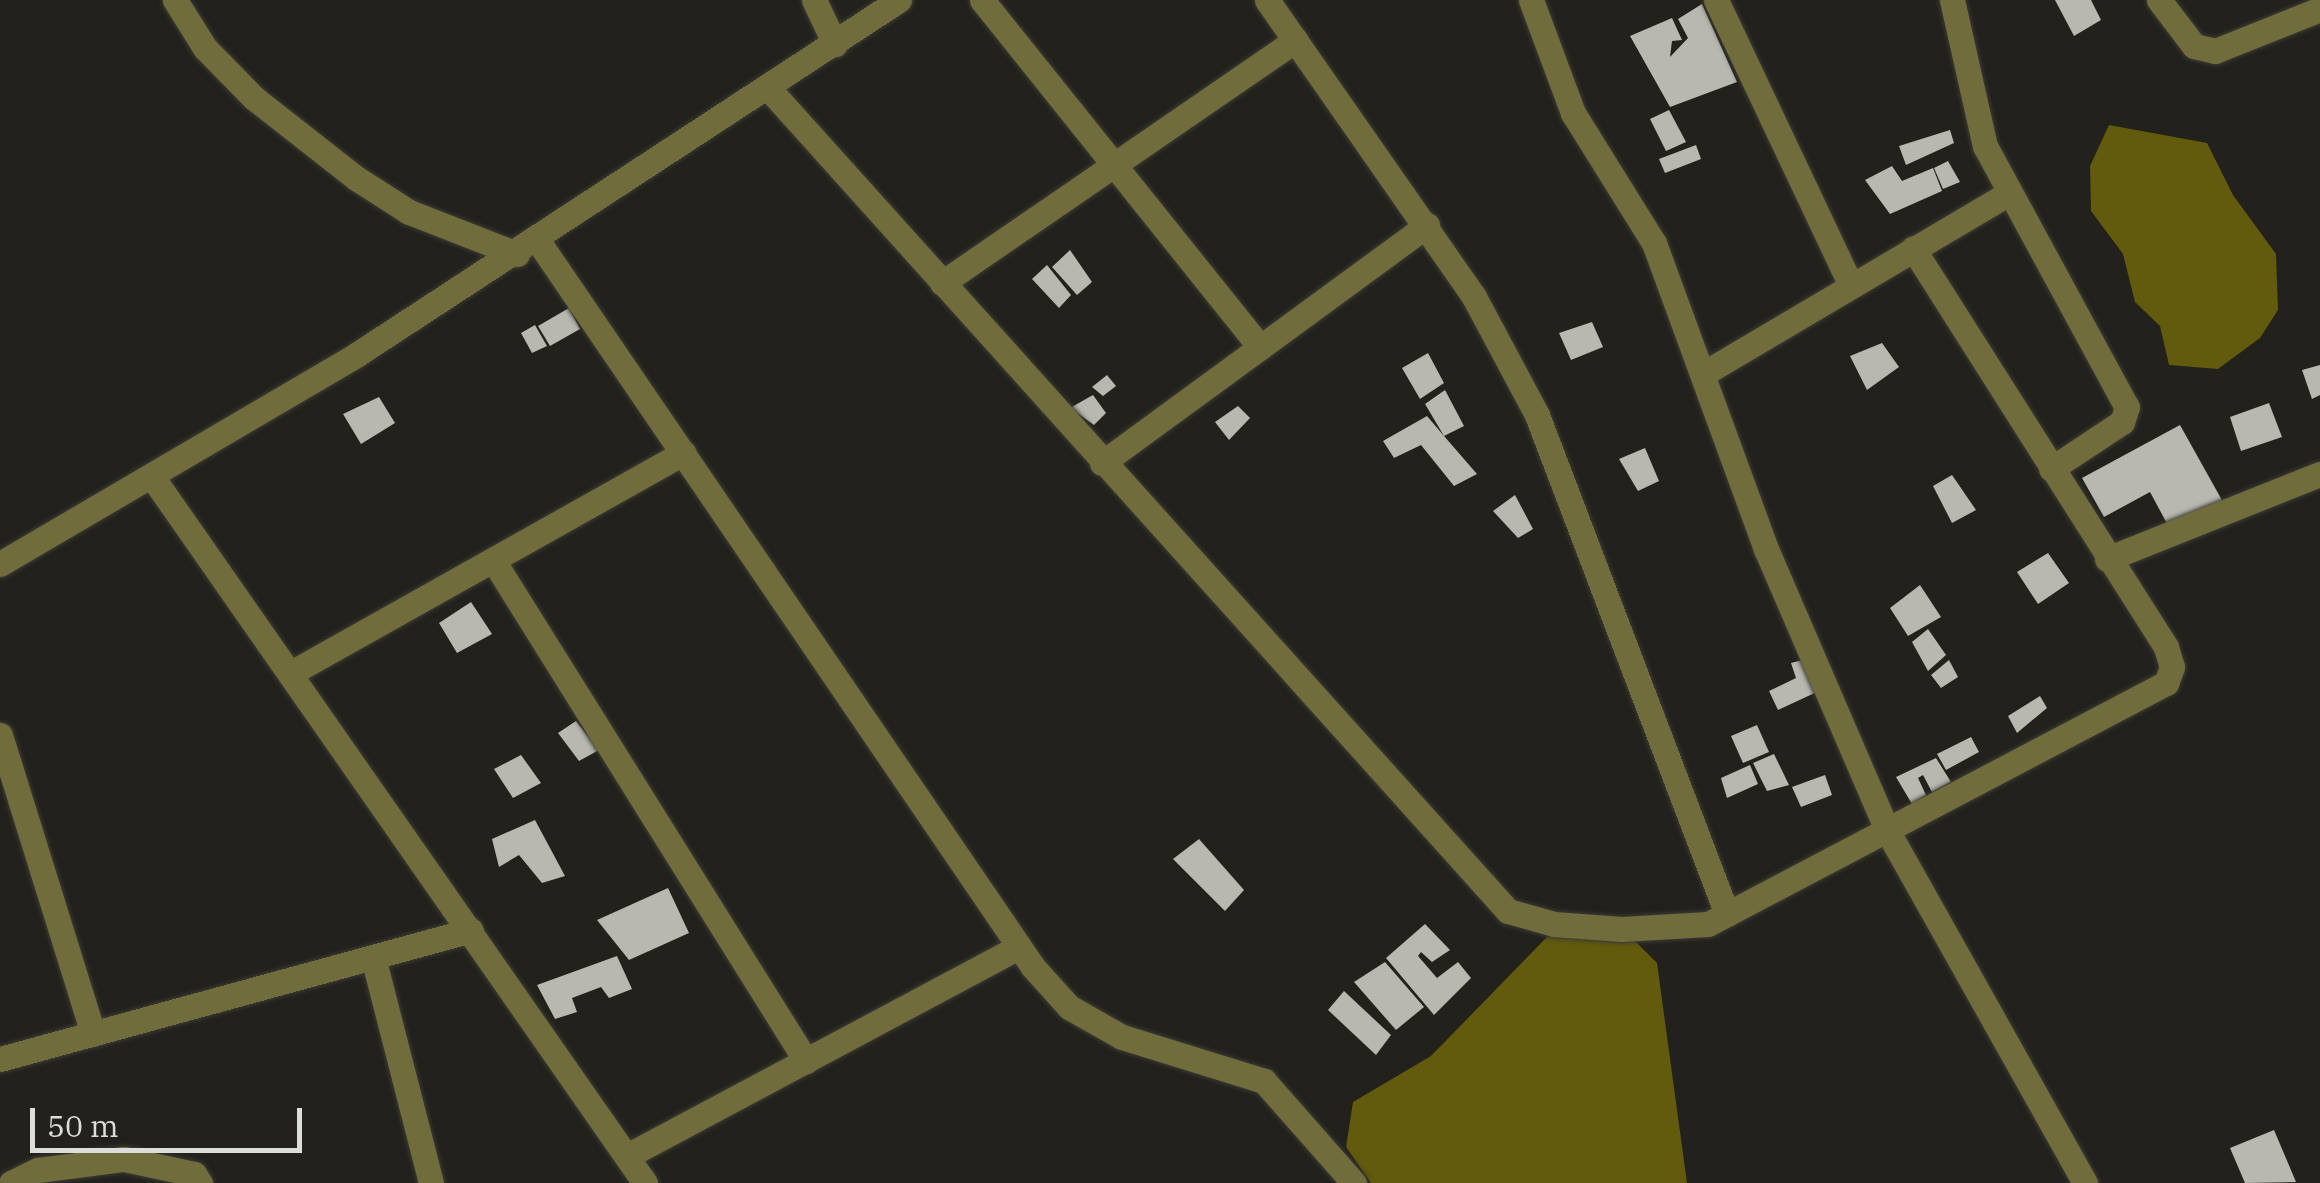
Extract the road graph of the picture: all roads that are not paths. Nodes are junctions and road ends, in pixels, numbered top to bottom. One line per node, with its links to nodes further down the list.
1 (175, 0): 17 (street)
2 (814, 0): 12 (street)
3 (899, 0): 12 (street)
4 (982, 0): 14 (street)
5 (1267, 0): 11 (street)
6 (1531, 0): 22 (street)
7 (1716, 0): 20 (street)
8 (1952, 0): 15 (street)
9 (2159, 0): 10 (street)
10 (2320, 8)
11 (1296, 40): 14 (street); 16 (street)
12 (835, 44): 13 (street)
13 (770, 90): 17 (street); 19 (street)
14 (1116, 164): 19 (street); 21 (street)
15 (2006, 195): 18 (street); 25 (street)
16 (1426, 224): 21 (street); 34 (street)
17 (528, 247): 23 (street); 27 (street)
18 (1913, 249): 20 (street); 25 (street)
19 (942, 284): 24 (street)
20 (1851, 285): 22 (street)
21 (1260, 346): 24 (street)
22 (1703, 374): 33 (street)
23 (683, 453): 29 (street); 36 (street)
24 (1102, 463): 34 (street)
25 (2051, 469): 28 (street)
26 (2320, 474): 28 (street)
27 (153, 478): 30 (street); 31 (street)
28 (2107, 559): 33 (street)
29 (493, 560): 31 (street); 40 (street)
30 (0, 564)
31 (291, 673): 35 (street)
32 (0, 735): 38 (street)
33 (1887, 830): 34 (street); 47 (street)
34 (1726, 914)
35 (472, 930): 37 (street); 41 (street)
36 (1020, 947): 40 (street); 46 (street)
37 (372, 958): 38 (street); 44 (street)
38 (93, 1034): 39 (street)
39 (0, 1059)
40 (806, 1062): 41 (street)
41 (627, 1156): 45 (street)
42 (11, 1183): 43 (street)
43 (200, 1183)
44 (431, 1183)
45 (645, 1183)
46 (1354, 1183)
47 (2085, 1183)

